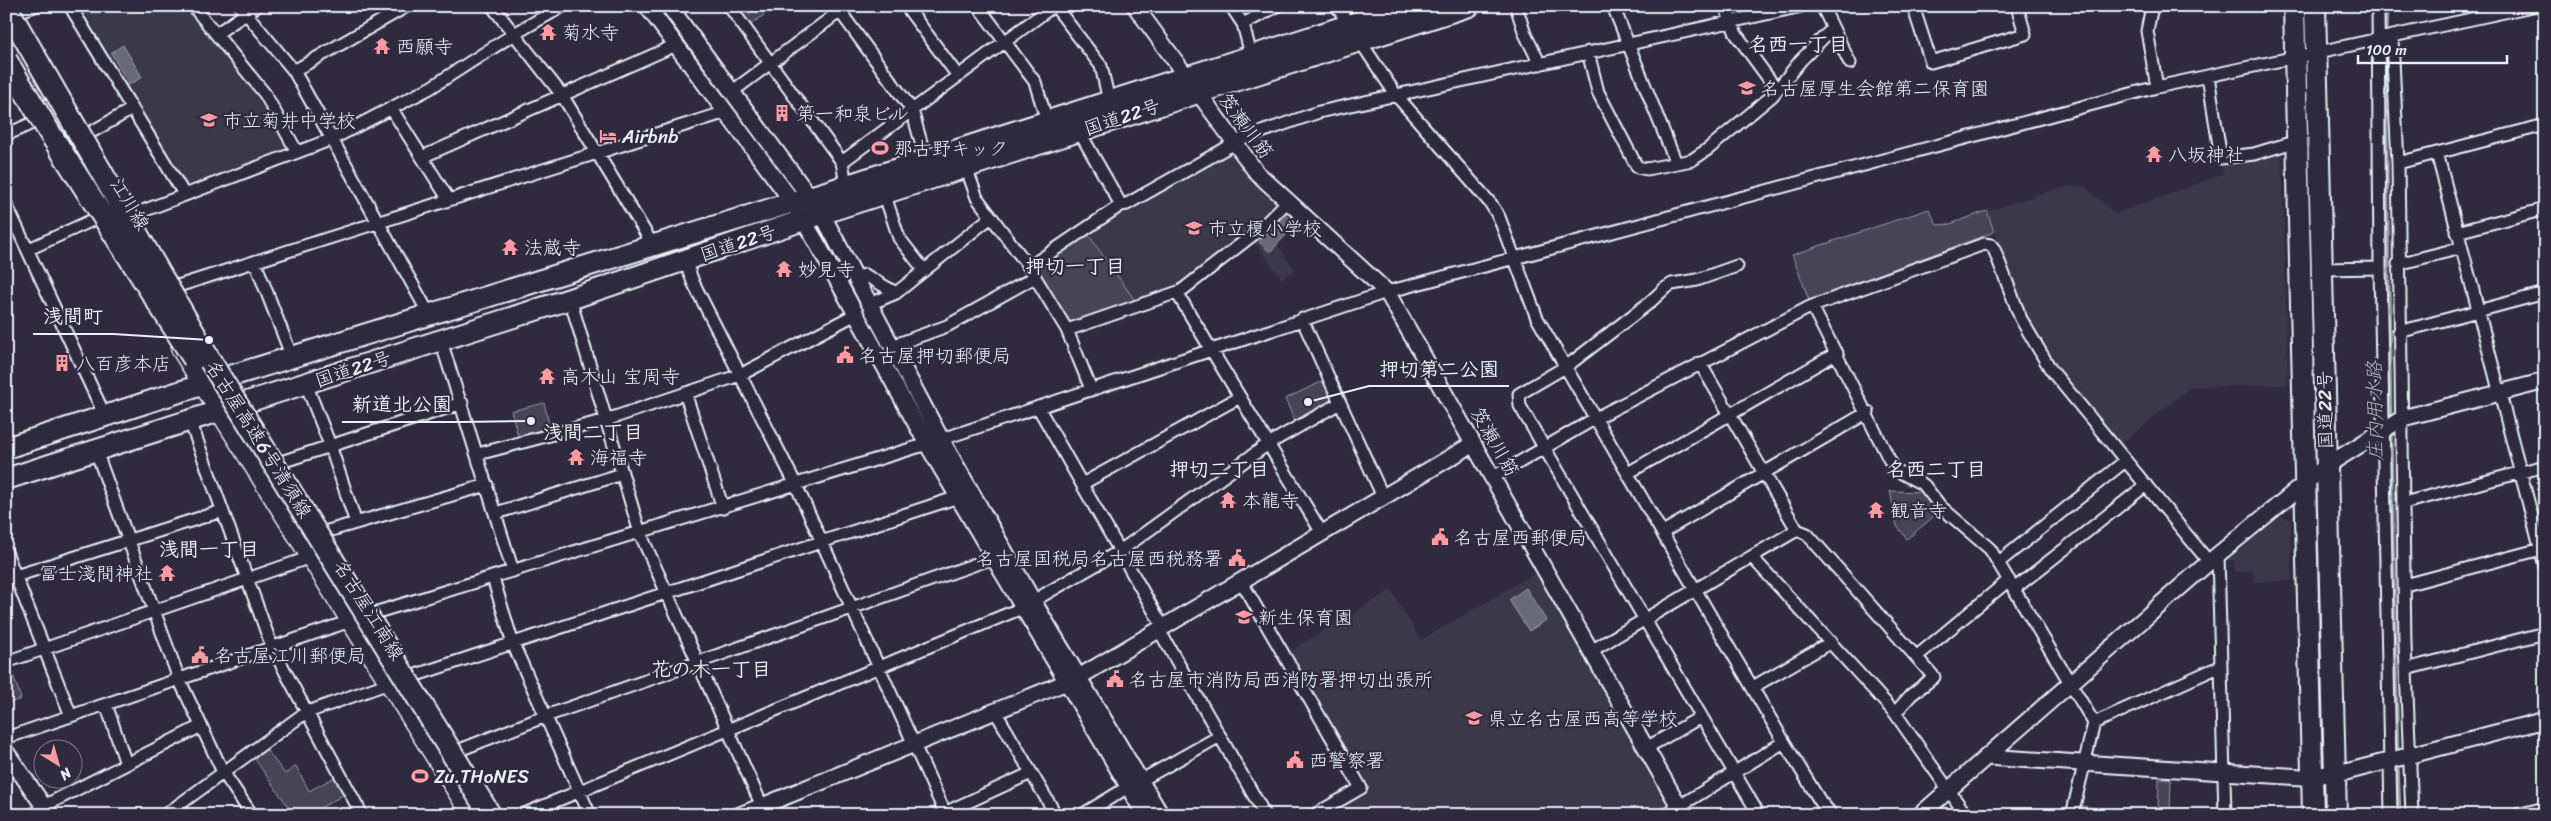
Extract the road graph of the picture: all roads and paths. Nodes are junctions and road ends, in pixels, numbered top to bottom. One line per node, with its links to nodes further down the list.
1 (35, 6): 34 (street)
2 (70, 6): 67 (street)
3 (193, 6): 39 (street)
4 (257, 6): 33 (street)
5 (407, 6): 55 (street)
6 (492, 6): 40 (street)
7 (563, 6): 40 (street)
8 (647, 6): 45 (street)
9 (669, 6): 61 (street)
10 (729, 6): 51 (street)
11 (906, 6): 56 (street)
12 (978, 6): 43 (street)
13 (1054, 6): 43 (street); 65 (street)
14 (1135, 6): 58 (street, 笈瀬川筋)
15 (1231, 6): 36 (street)
16 (1276, 6): 36 (street)
17 (1338, 6): 38 (street)
18 (1408, 6): 38 (highway, 国道22号)
19 (1469, 6): 38 (highway, 国道22号)
20 (1516, 6): 53 (street)
21 (1613, 6): 44 (street)
22 (1725, 6): 35 (street)
23 (1802, 6): 35 (street)
24 (1822, 6): 37 (street)
25 (1913, 6): 26 (street)
26 (2017, 6)
27 (2152, 6): 59 (street)
28 (2294, 6): 49 (highway, 国道22号)
29 (2314, 6): 47 (highway, 国道22号)
30 (2378, 6): 42 (street)
31 (2532, 6): 42 (street)
32 (841, 8): 51 (street); 68 (street)
33 (242, 10): 39 (street); 55 (street)
34 (10, 13): 74 (main road, 江川線); 135 (highway, 名古屋高速6号清須線, bridge)
35 (1730, 21): 44 (street); 60 (street)
36 (1243, 24): 48 (street)
37 (1833, 28): 52 (street); 60 (street)
38 (1355, 33): 48 (highway, 国道22号); 62 (highway, 国道22号); 64 (street)
39 (216, 34): 79 (street)
40 (514, 34): 63 (street); 66 (street)
41 (6, 38): 135 (highway, bridge)
42 (2385, 39): 47 (street); 86 (street); 111 (street)
43 (1005, 42): 56 (street); 71 (street)
44 (1630, 43): 46 (street); 85 (street)
45 (676, 45): 63 (street); 69 (street)
46 (1588, 52): 53 (street); 85 (street)
47 (2317, 53): 49 (street); 112 (highway, 国道22号)
48 (1252, 55): 58 (highway, 国道22号)
49 (2295, 59): 57 (street); 77 (highway, 国道22号)
50 (6, 60): 135 (highway, 名古屋高速6号清須線, bridge)
51 (771, 63): 61 (street); 84 (street)
52 (1850, 63)
53 (1540, 64): 64 (street)
54 (6, 68): 70 (main road, 江川線)
55 (294, 71): 76 (street)
56 (958, 76): 68 (street)
57 (2208, 76): 59 (street); 77 (street)
58 (1185, 77): 62 (street, 笈瀬川筋); 65 (highway, 国道22号)
59 (2157, 87): 106 (street)
60 (1777, 90): 85 (street)
61 (733, 91): 91 (street)
62 (1196, 93): 73 (highway, 国道22号); 78 (street, 笈瀬川筋)
63 (562, 95): 80 (street); 82 (street)
64 (1396, 95): 78 (street); 106 (street)
65 (1109, 101): 71 (highway, 国道22号)
66 (391, 108): 76 (street); 82 (street)
67 (132, 109): 74 (street); 90 (street)
68 (912, 110): 83 (street); 84 (street)
69 (726, 112): 80 (street); 91 (street)
70 (37, 121): 75 (street); 99 (main road, 江川線)
71 (1047, 121): 83 (highway, 国道22号)
72 (2545, 125): 81 (street)
73 (1078, 131): 87 (highway, 国道22号); 95 (street)
74 (88, 134): 97 (main road, 江川線)
75 (6, 136)
76 (332, 139): 79 (street); 101 (street)
77 (2297, 142): 178 (highway, 国道22号)
78 (1234, 143): 93 (street, 笈瀬川筋); 95 (street)
79 (297, 152): 90 (street)
80 (597, 153): 92 (street); 103 (street)
81 (2436, 153): 86 (street); 102 (street)
82 (422, 157): 92 (street)
83 (926, 160): 88 (highway, 国道22号)
84 (842, 162): 88 (street)
85 (1676, 163)
86 (2398, 164): 109 (street)
87 (966, 167): 89 (highway, 国道22号); 98 (street)
88 (846, 186): 91 (highway, 国道22号)
89 (884, 193): 100 (highway, 国道22号); 113 (street)
90 (184, 194): 97 (street)
91 (801, 199): 100 (street); 103 (highway, 国道22号)
92 (449, 200): 101 (street)
93 (1288, 201): 117 (street, 笈瀬川筋); 119 (street)
94 (6, 204): 105 (street)
95 (1121, 205): 114 (street)
96 (2545, 210): 102 (street)
97 (135, 214): 99 (street); 116 (main road, 江川線)
98 (990, 217): 113 (street); 114 (street)
99 (97, 218): 105 (street); 141 (main road, 江川線)
100 (813, 218): 107 (highway, 国道22号); 115 (street); 126 (street)
101 (380, 222): 108 (street); 125 (street)
102 (2457, 232): 104 (street)
103 (653, 245): 125 (highway, 国道22号)
104 (2461, 248): 109 (street); 124 (street)
105 (28, 249): 153 (street)
106 (1514, 259): 117 (street); 137 (street)
107 (685, 260): 121 (highway, 国道22号); 138 (street)
108 (255, 262): 116 (street); 134 (street)
109 (2398, 264): 129 (street)
110 (1738, 266): 137 (street)
111 (2380, 268): 112 (street); 159 (street)
112 (2322, 269): 170 (highway, 国道22号)
113 (924, 270): 118 (street)
114 (1032, 272): 128 (street); 131 (street)
115 (856, 278): 118 (street); 122 (street)
116 (178, 286): 139 (main road, 江川線)
117 (1387, 292): 127 (street); 162 (street, 笈瀬川筋)
118 (896, 293): 122 (street)
119 (1178, 293): 128 (street); 132 (street)
120 (2545, 293): 124 (street)
121 (570, 299): 130 (highway, 国道22号); 157 (street)
122 (870, 304): 131 (street)
123 (1812, 306): 133 (street); 136 (street); 168 (street)
124 (2478, 311): 129 (street); 145 (street)
125 (429, 314): 134 (highway, 国道22号)
126 (856, 314): 138 (street); 160 (street)
127 (1302, 320): 132 (street); 149 (street)
128 (1067, 330): 143 (street)
129 (2399, 332): 156 (street)
130 (441, 340): 142 (highway, 国道22号); 147 (street)
131 (892, 346): 160 (street)
132 (1211, 349): 143 (street); 146 (street)
133 (1837, 353): 152 (street); 154 (street)
134 (292, 357): 139 (highway, 国道22号)
135 (203, 361): 280 (highway, 名古屋高速6号清須線); 281 (highway, 名古屋高速6号清須線, bridge)
136 (1700, 363): 154 (street); 155 (street)
137 (1566, 366): 155 (street); 164 (street)
138 (740, 375): 144 (street); 180 (street)
139 (228, 378): 141 (highway, 国道22号); 148 (main road, 江川線)
140 (2545, 381): 145 (street)
141 (204, 384): 151 (main road, 江川線); 153 (highway, 国道22号)
142 (306, 384): 148 (highway, 国道22号); 163 (street)
143 (1091, 389): 150 (street)
144 (685, 393): 157 (street); 186 (street)
145 (2499, 393): 156 (street); 172 (street)
146 (1240, 397): 161 (street); 179 (street)
147 (462, 403): 163 (street); 167 (street)
148 (243, 404): 151 (highway, 国道22号); 169 (main road, 名古屋江南線)
149 (1340, 404): 161 (street); 184 (street)
150 (1038, 407): 160 (street); 179 (street)
151 (221, 410): 158 (highway, 国道22号); 200 (main road, 名古屋江南線)
152 (1868, 412): 174 (street); 204 (street)
153 (105, 416): 165 (highway, 国道22号)
154 (1731, 416): 173 (street); 174 (street)
155 (1596, 418): 164 (street); 173 (street)
156 (2402, 419): 159 (street); 185 (street)
157 (606, 420): 167 (street); 175 (street)
158 (190, 421): 166 (highway, 国道22号); 187 (street)
159 (2384, 429): 170 (street); 259 (street)
160 (934, 442): 180 (street); 183 (street); 215 (street)
161 (1268, 444): 194 (street); 198 (street)
162 (1473, 444): 176 (street, 笈瀬川筋); 184 (street)
163 (330, 445): 169 (street); 189 (street)
164 (1545, 447): 176 (street); 219 (street)
165 (6, 448)
166 (96, 451): 177 (highway, 国道22号); 195 (street)
167 (478, 454): 182 (street)
168 (2124, 462): 181 (street); 204 (street)
169 (278, 463): 192 (main road, 名古屋江南線)
170 (2326, 466): 178 (street); 266 (highway, 国道22号)
171 (2545, 466): 172 (street)
172 (2520, 472): 185 (street); 197 (street)
173 (1628, 473): 191 (street)
174 (1764, 473): 190 (street); 191 (street)
175 (622, 474): 188 (street); 193 (street)
176 (1492, 478): 227 (street, 笈瀬川筋)
177 (6, 479)
178 (2305, 482): 203 (street); 267 (highway, 国道22号)
179 (1082, 484): 198 (street)
180 (796, 485): 186 (street); 196 (street)
181 (2146, 485): 203 (street); 211 (street)
182 (487, 486): 188 (street); 189 (street)
183 (958, 497): 196 (street); 202 (street)
184 (1383, 497): 194 (street)
185 (2404, 503): 212 (street)
186 (723, 508): 193 (street)
187 (222, 511): 195 (street); 209 (street)
188 (496, 513): 206 (street)
189 (356, 523): 192 (street)
190 (1797, 530): 201 (street); 228 (street)
191 (1663, 532): 213 (street)
192 (321, 533): 218 (main road, 名古屋江南線)
193 (640, 533): 206 (street); 214 (street)
194 (1322, 534): 210 (street)
195 (128, 540): 207 (street); 217 (street)
196 (823, 542): 214 (street); 216 (street)
197 (2543, 549): 205 (street); 212 (street)
198 (1120, 551): 215 (street); 221 (street)
199 (6, 552): 207 (street)
200 (311, 557): 209 (street); 220 (main road, 名古屋江南線)
201 (1752, 557): 213 (street); 223 (street)
202 (993, 558): 215 (street); 216 (street)
203 (2213, 559): 231 (street); 237 (street)
204 (1999, 562): 211 (street)
205 (2545, 566)
206 (514, 571): 208 (street)
207 (11, 578): 226 (street)
208 (493, 578): 218 (street); 224 (street)
209 (248, 580): 217 (street); 225 (street)
210 (1241, 581): 221 (street); 291 (street)
211 (2012, 584): 228 (street); 237 (street)
212 (2405, 585): 233 (street)
213 (1696, 590): 219 (street); 239 (street)
214 (667, 593): 224 (street); 230 (street)
215 (1027, 604): 232 (street); 236 (street)
216 (852, 608): 230 (street); 232 (street)
217 (154, 611): 226 (street); 235 (street)
218 (371, 614): 220 (street); 234 (main road, 名古屋江南線)
219 (1644, 620): 227 (street); 246 (street)
220 (351, 621): 225 (street); 238 (main road, 名古屋江南線)
221 (1161, 629): 236 (street); 251 (street)
222 (2545, 633): 233 (street)
223 (1831, 642): 239 (street); 243 (street)
224 (513, 644): 234 (street); 245 (street)
225 (272, 647): 235 (street); 241 (street)
226 (45, 648): 229 (street); 244 (street)
227 (1591, 651): 255 (street, 笈瀬川筋)
228 (1916, 658): 243 (street)
229 (6, 662)
230 (698, 663): 245 (street); 250 (street)
231 (2221, 666): 248 (street); 263 (street)
232 (879, 667): 250 (street); 254 (street)
233 (2406, 669): 259 (street)
234 (410, 677): 256 (main road, 名古屋江南線)
235 (179, 679): 240 (street); 249 (street)
236 (1072, 680): 242 (street); 268 (street)
237 (2070, 682): 248 (street); 258 (street)
238 (390, 683): 241 (street); 280 (main road, 名古屋江南線)
239 (1753, 687): 253 (street)
240 (106, 704): 244 (street); 260 (street)
241 (305, 712): 262 (street); 279 (street)
242 (995, 712): 254 (street); 264 (street)
243 (1895, 713): 269 (street)
244 (71, 716): 252 (street)
245 (546, 716): 256 (street); 270 (street)
246 (1701, 716): 255 (street); 265 (street)
247 (2545, 720): 259 (street)
248 (2094, 723): 261 (street)
249 (201, 726): 260 (street); 262 (street)
250 (728, 730): 270 (street); 272 (street)
251 (1220, 736): 268 (street); 290 (street)
252 (6, 738)
253 (1784, 742): 265 (street); 294 (street)
254 (914, 744): 272 (street); 276 (street)
255 (1646, 748): 273 (street, 笈瀬川筋)
256 (457, 751): 282 (main road, 名古屋江南線)
257 (6, 752): 274 (street)
258 (1986, 757): 261 (street); 269 (street)
259 (2399, 758): 266 (street); 300 (street); 301 (street)
260 (126, 764): 274 (street)
261 (2085, 764): 263 (street); 275 (street)
262 (223, 772): 277 (street); 278 (street)
263 (2224, 772): 267 (street); 297 (street)
264 (1031, 773): 276 (street); 286 (street)
265 (1733, 773): 273 (street); 293 (street)
266 (2335, 773): 267 (street); 299 (highway, 国道22号)
267 (2312, 776): 298 (highway, 国道22号)
268 (1134, 784): 287 (street); 288 (street); 289 (street)
269 (1950, 790): 295 (street); 296 (street)
270 (580, 791): 283 (street); 284 (street)
271 (2545, 808): 302 (street)
272 (764, 810): 285 (street)
273 (1682, 811): 292 (street)
274 (42, 812)
275 (2075, 813)
276 (944, 814)
277 (165, 815)
278 (252, 815)
279 (362, 815)
280 (474, 815)
281 (490, 815)
282 (494, 815)
283 (522, 815)
284 (590, 815)
285 (740, 815)
286 (1056, 815)
287 (1082, 815)
288 (1145, 815)
289 (1161, 815)
290 (1265, 815)
291 (1314, 815)
292 (1665, 815)
293 (1759, 815)
294 (1832, 815)
295 (1920, 815)
296 (1966, 815)
297 (2225, 815)
298 (2313, 815)
299 (2336, 815)
300 (2391, 815)
301 (2412, 815)
302 (2517, 815)

